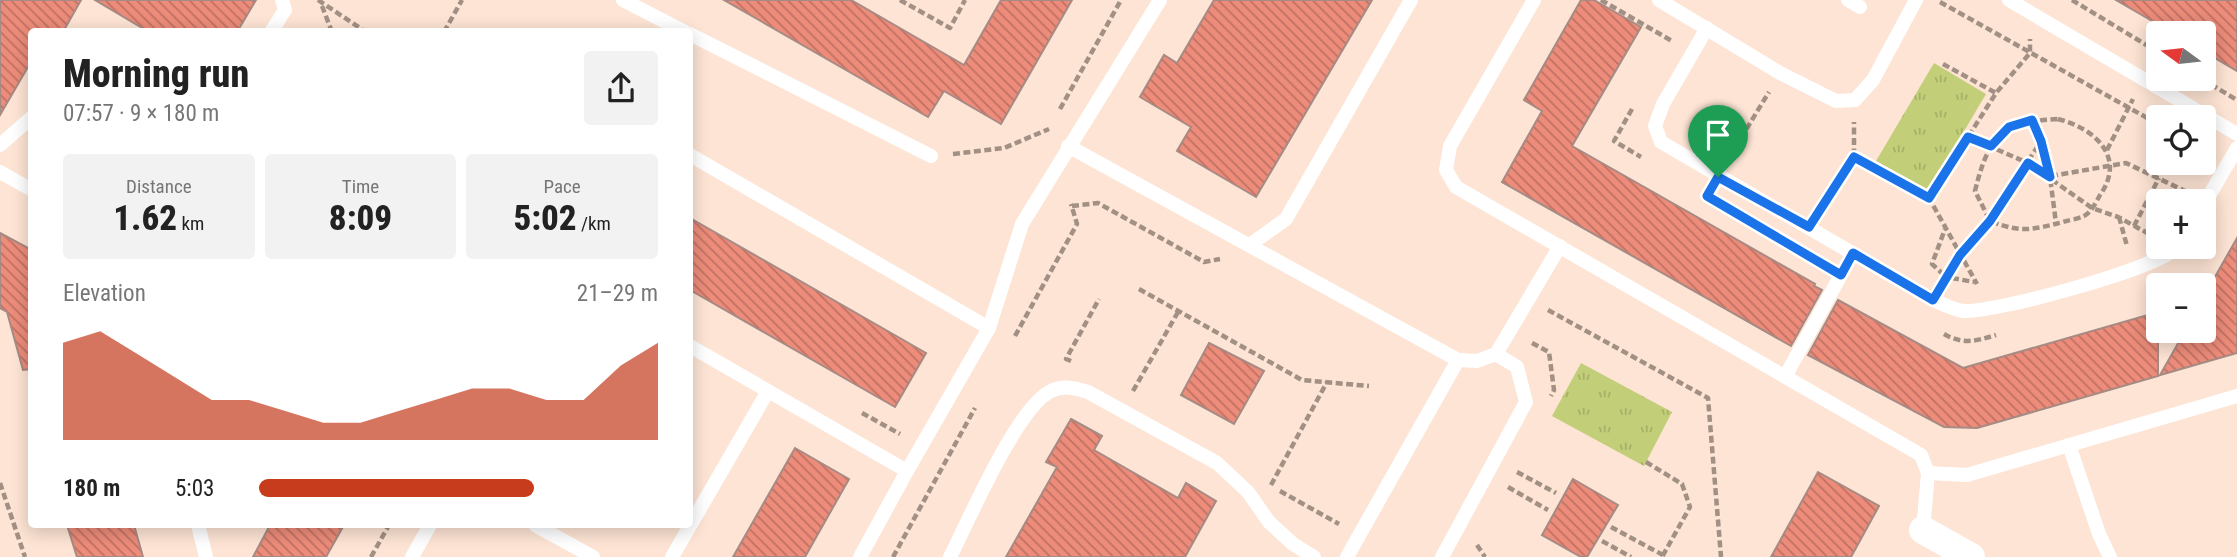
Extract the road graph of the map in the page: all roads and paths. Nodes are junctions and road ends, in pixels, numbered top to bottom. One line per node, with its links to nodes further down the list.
1 (282, 0): 18 (lane)
2 (461, 0): 21 (path)
3 (623, 0): 22 (lane)
4 (900, 0): 5 (path)
5 (965, 0)
6 (1121, 0): 48 (path)
7 (1160, 0): 44 (lane)
8 (1411, 0): 71 (lane)
9 (1534, 0): 72 (lane)
10 (1601, 0): 26 (path)
11 (1660, 0): 23 (lane)
12 (1916, 0): 33 (lane)
13 (1937, 0): 27 (path)
14 (2010, 0): 17 (lane)
15 (2072, 0): 25 (path)
16 (320, 2): 19 (path); 20 (path)
17 (2032, 5): 30 (lane)
18 (274, 28)
19 (330, 28)
20 (360, 28)
21 (446, 28)
22 (677, 28)
23 (1707, 28): 29 (lane); 55 (lane)
24 (693, 36): 48 (lane)
25 (2146, 45)
26 (1665, 53)
27 (2031, 53): 32 (path); 35 (path)
28 (1943, 64): 32 (path)
29 (1780, 73): 33 (lane); 55 (path)
30 (2145, 80): 35 (path); 40 (lane)
31 (2216, 87): 34 (path)
32 (1996, 93): 41 (path)
33 (1855, 100): 50 (path)
34 (2237, 100)
35 (2128, 107): 37 (path); 47 (path)
36 (1633, 108): 51 (path)
37 (2146, 117)
38 (28, 120): 43 (lane)
39 (2032, 120): 42 (path); 45 (path); 47 (path)
40 (2237, 134)
41 (1968, 137): 45 (path); 61 (path)
42 (2041, 141): 52 (path); 56 (path)
43 (0, 145)
44 (1069, 146): 71 (lane); 84 (lane)
45 (1991, 146): 52 (path); 63 (path)
46 (2237, 148): 60 (lane)
47 (2106, 151): 53 (path)
48 (931, 156)
49 (693, 157): 84 (lane)
50 (1854, 157): 61 (path); 68 (path)
51 (1648, 162)
52 (2028, 163): 56 (path); 63 (path)
53 (2109, 165): 56 (path); 57 (path); 62 (path)
54 (0, 172): 58 (lane)
55 (1718, 177): 68 (lane)
56 (2050, 177): 62 (path); 64 (path)
57 (2159, 178): 59 (path); 66 (path)
58 (28, 188)
59 (2178, 189)
60 (2213, 189)
61 (1929, 198): 69 (path)
62 (2092, 208): 64 (path); 66 (path)
63 (1990, 221): 64 (path); 74 (path)
64 (2056, 223)
65 (2218, 223): 67 (path)
66 (2134, 226): 70 (path)
67 (2216, 226)
68 (1809, 227): 73 (lane)
69 (1945, 228): 74 (path); 76 (path)
70 (2146, 232)
71 (1251, 244): 88 (lane)
72 (1560, 246): 79 (lane); 89 (lane)
73 (1853, 253): 80 (lane); 89 (lane)
74 (1960, 255): 76 (path); 77 (path)
75 (2161, 259): 81 (lane)
76 (1947, 278): 77 (path); 80 (path)
77 (1975, 282): 81 (path)
78 (1139, 289): 82 (path)
79 (1528, 299): 87 (lane); 127 (path)
80 (1933, 300): 81 (lane)
81 (1994, 308)
82 (1178, 312): 90 (path); 93 (path)
83 (1932, 327): 85 (path)
84 (989, 328): 98 (lane)
85 (2009, 331)
86 (693, 348): 92 (lane)
87 (1496, 354): 88 (lane); 125 (lane)
88 (1458, 360): 124 (lane)
89 (1786, 375): 99 (lane)
90 (1328, 382): 91 (path); 102 (path)
91 (1368, 386)
92 (768, 391): 98 (lane); 105 (lane)
93 (1131, 394)
94 (2237, 396): 95 (lane)
95 (2069, 445): 99 (lane); 129 (lane)
96 (1646, 462): 115 (path)
97 (1510, 468): 103 (path)
98 (907, 471): 121 (lane)
99 (1928, 473): 112 (lane)
100 (0, 483): 116 (path)
101 (1502, 483): 104 (path)
102 (1271, 486)
103 (1556, 493)
104 (1548, 510)
105 (693, 521)
106 (1611, 527): 115 (path)
107 (199, 528): 117 (lane)
108 (387, 528): 118 (path)
109 (429, 528): 114 (lane)
110 (540, 528): 119 (lane)
111 (689, 528): 120 (lane)
112 (1923, 530): 128 (street)
113 (1602, 541): 126 (path)
114 (418, 555)
115 (1662, 556)
116 (25, 557)
117 (206, 557)
118 (371, 557)
119 (593, 557)
120 (672, 557)
121 (860, 557)
122 (950, 557): 123 (lane)
123 (1314, 557)
124 (1347, 557)
125 (1444, 557)
126 (1631, 557)
127 (1721, 557)
128 (1971, 557)
129 (2110, 557)

